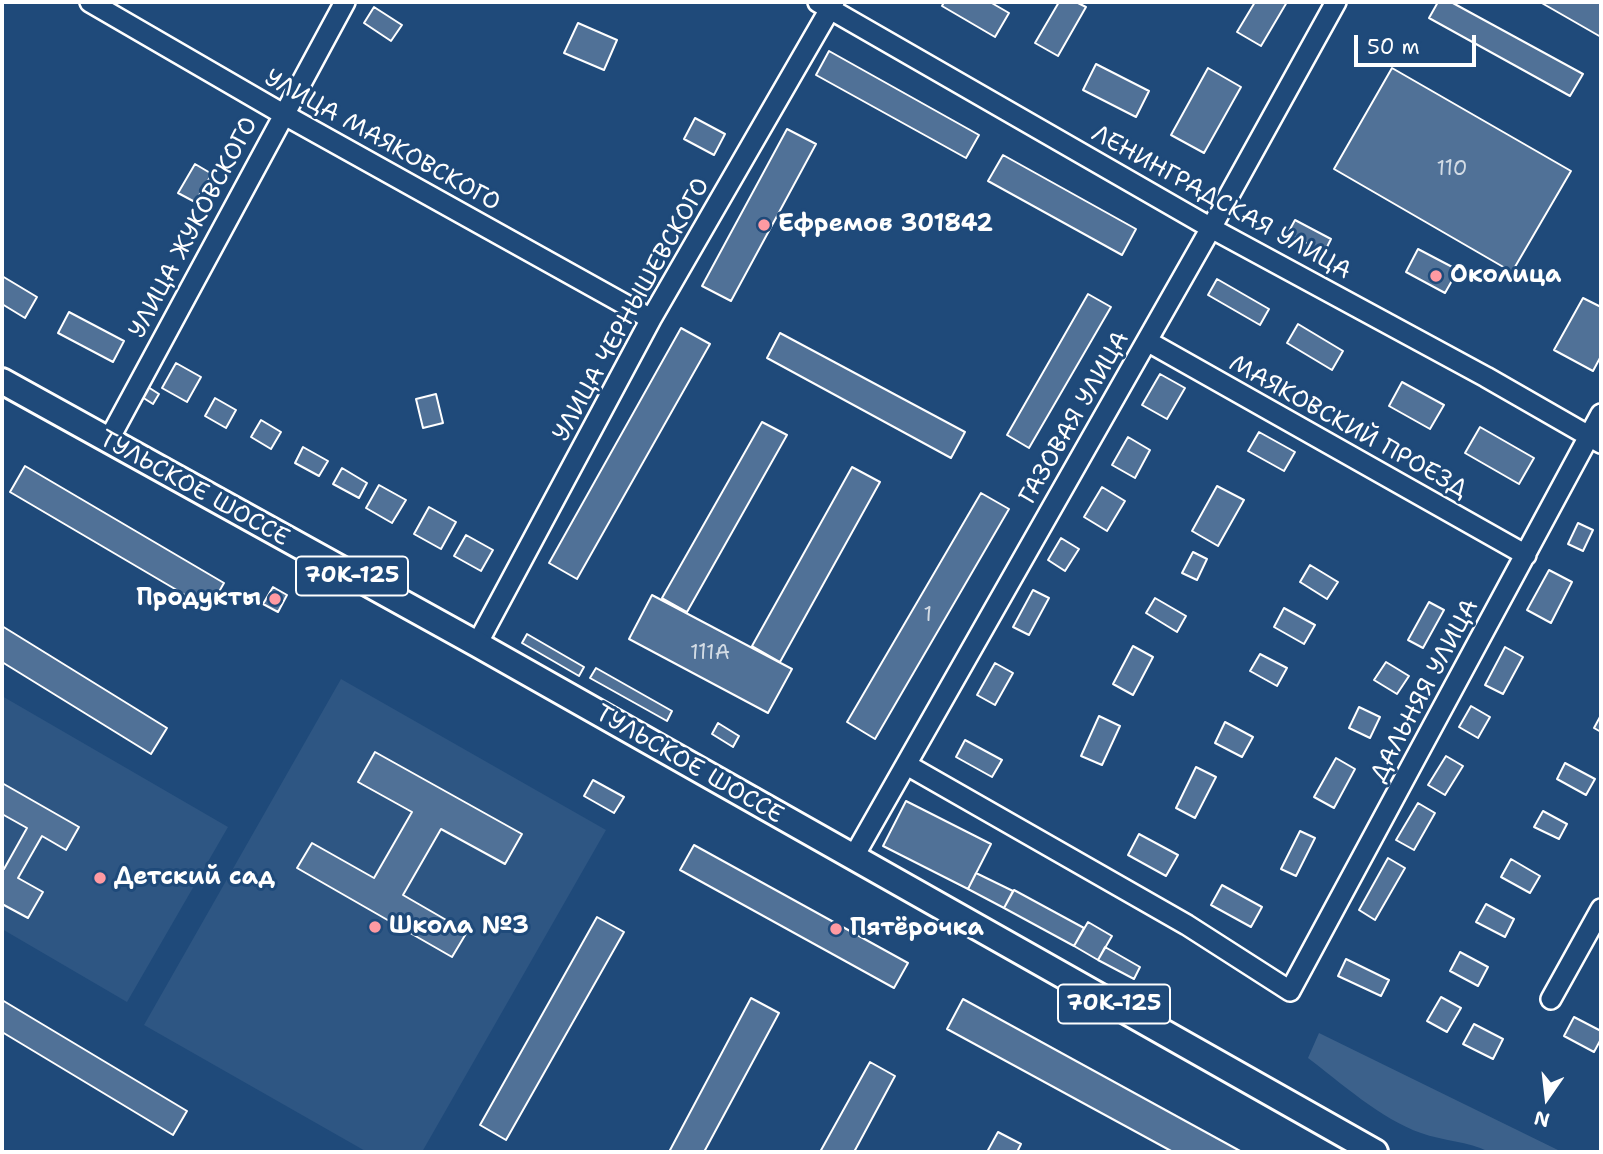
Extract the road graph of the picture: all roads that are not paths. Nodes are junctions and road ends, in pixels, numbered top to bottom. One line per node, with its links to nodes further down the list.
1 (90, 2): 5 (street, УЛИЦА МАЯКОВСКОГО)
2 (345, 2): 5 (street, УЛИЦА ЖУКОВСКОГО)
3 (1336, 2): 6 (street, ГАЗОВАЯ УЛИЦА)
4 (828, 4): 6 (street, ЛЕНИНГРАДСКАЯ УЛИЦА); 7 (street, УЛИЦА ЧЕРНЫШЕВСКОГО)
5 (283, 114): 7 (street, УЛИЦА МАЯКОВСКОГО); 12 (street, УЛИЦА ЖУКОВСКОГО)
6 (1211, 228): 8 (street, ГАЗОВАЯ УЛИЦА); 11 (street, ЛЕНИНГРАДСКАЯ УЛИЦА)
7 (652, 319): 14 (street, УЛИЦА ЧЕРНЫШЕВСКОГО)
8 (1147, 341): 13 (street, МАЯКОВСКИЙ ПРОЕЗД); 15 (street, ГАЗОВАЯ УЛИЦА)
9 (2, 381): 12 (main road, ТУЛЬСКОЕ ШОССЕ / 70К-125)
10 (1601, 414): 11 (street, ДАЛЬНЯЯ УЛИЦА)
11 (1595, 440): 13 (street, ДАЛЬНЯЯ УЛИЦА)
12 (108, 441): 14 (main road, ТУЛЬСКОЕ ШОССЕ / 70К-125)
13 (1526, 555): 15 (street, ДАЛЬНЯЯ УЛИЦА)
14 (477, 644): 16 (main road, ТУЛЬСКОЕ ШОССЕ / 70К-125)
15 (907, 765): 16 (street, ГАЗОВАЯ УЛИЦА)
16 (854, 856): 19 (main road, ТУЛЬСКОЕ ШОССЕ / 70К-125)
17 (1601, 909): 18 (street)
18 (1551, 999)
19 (1363, 1149)

